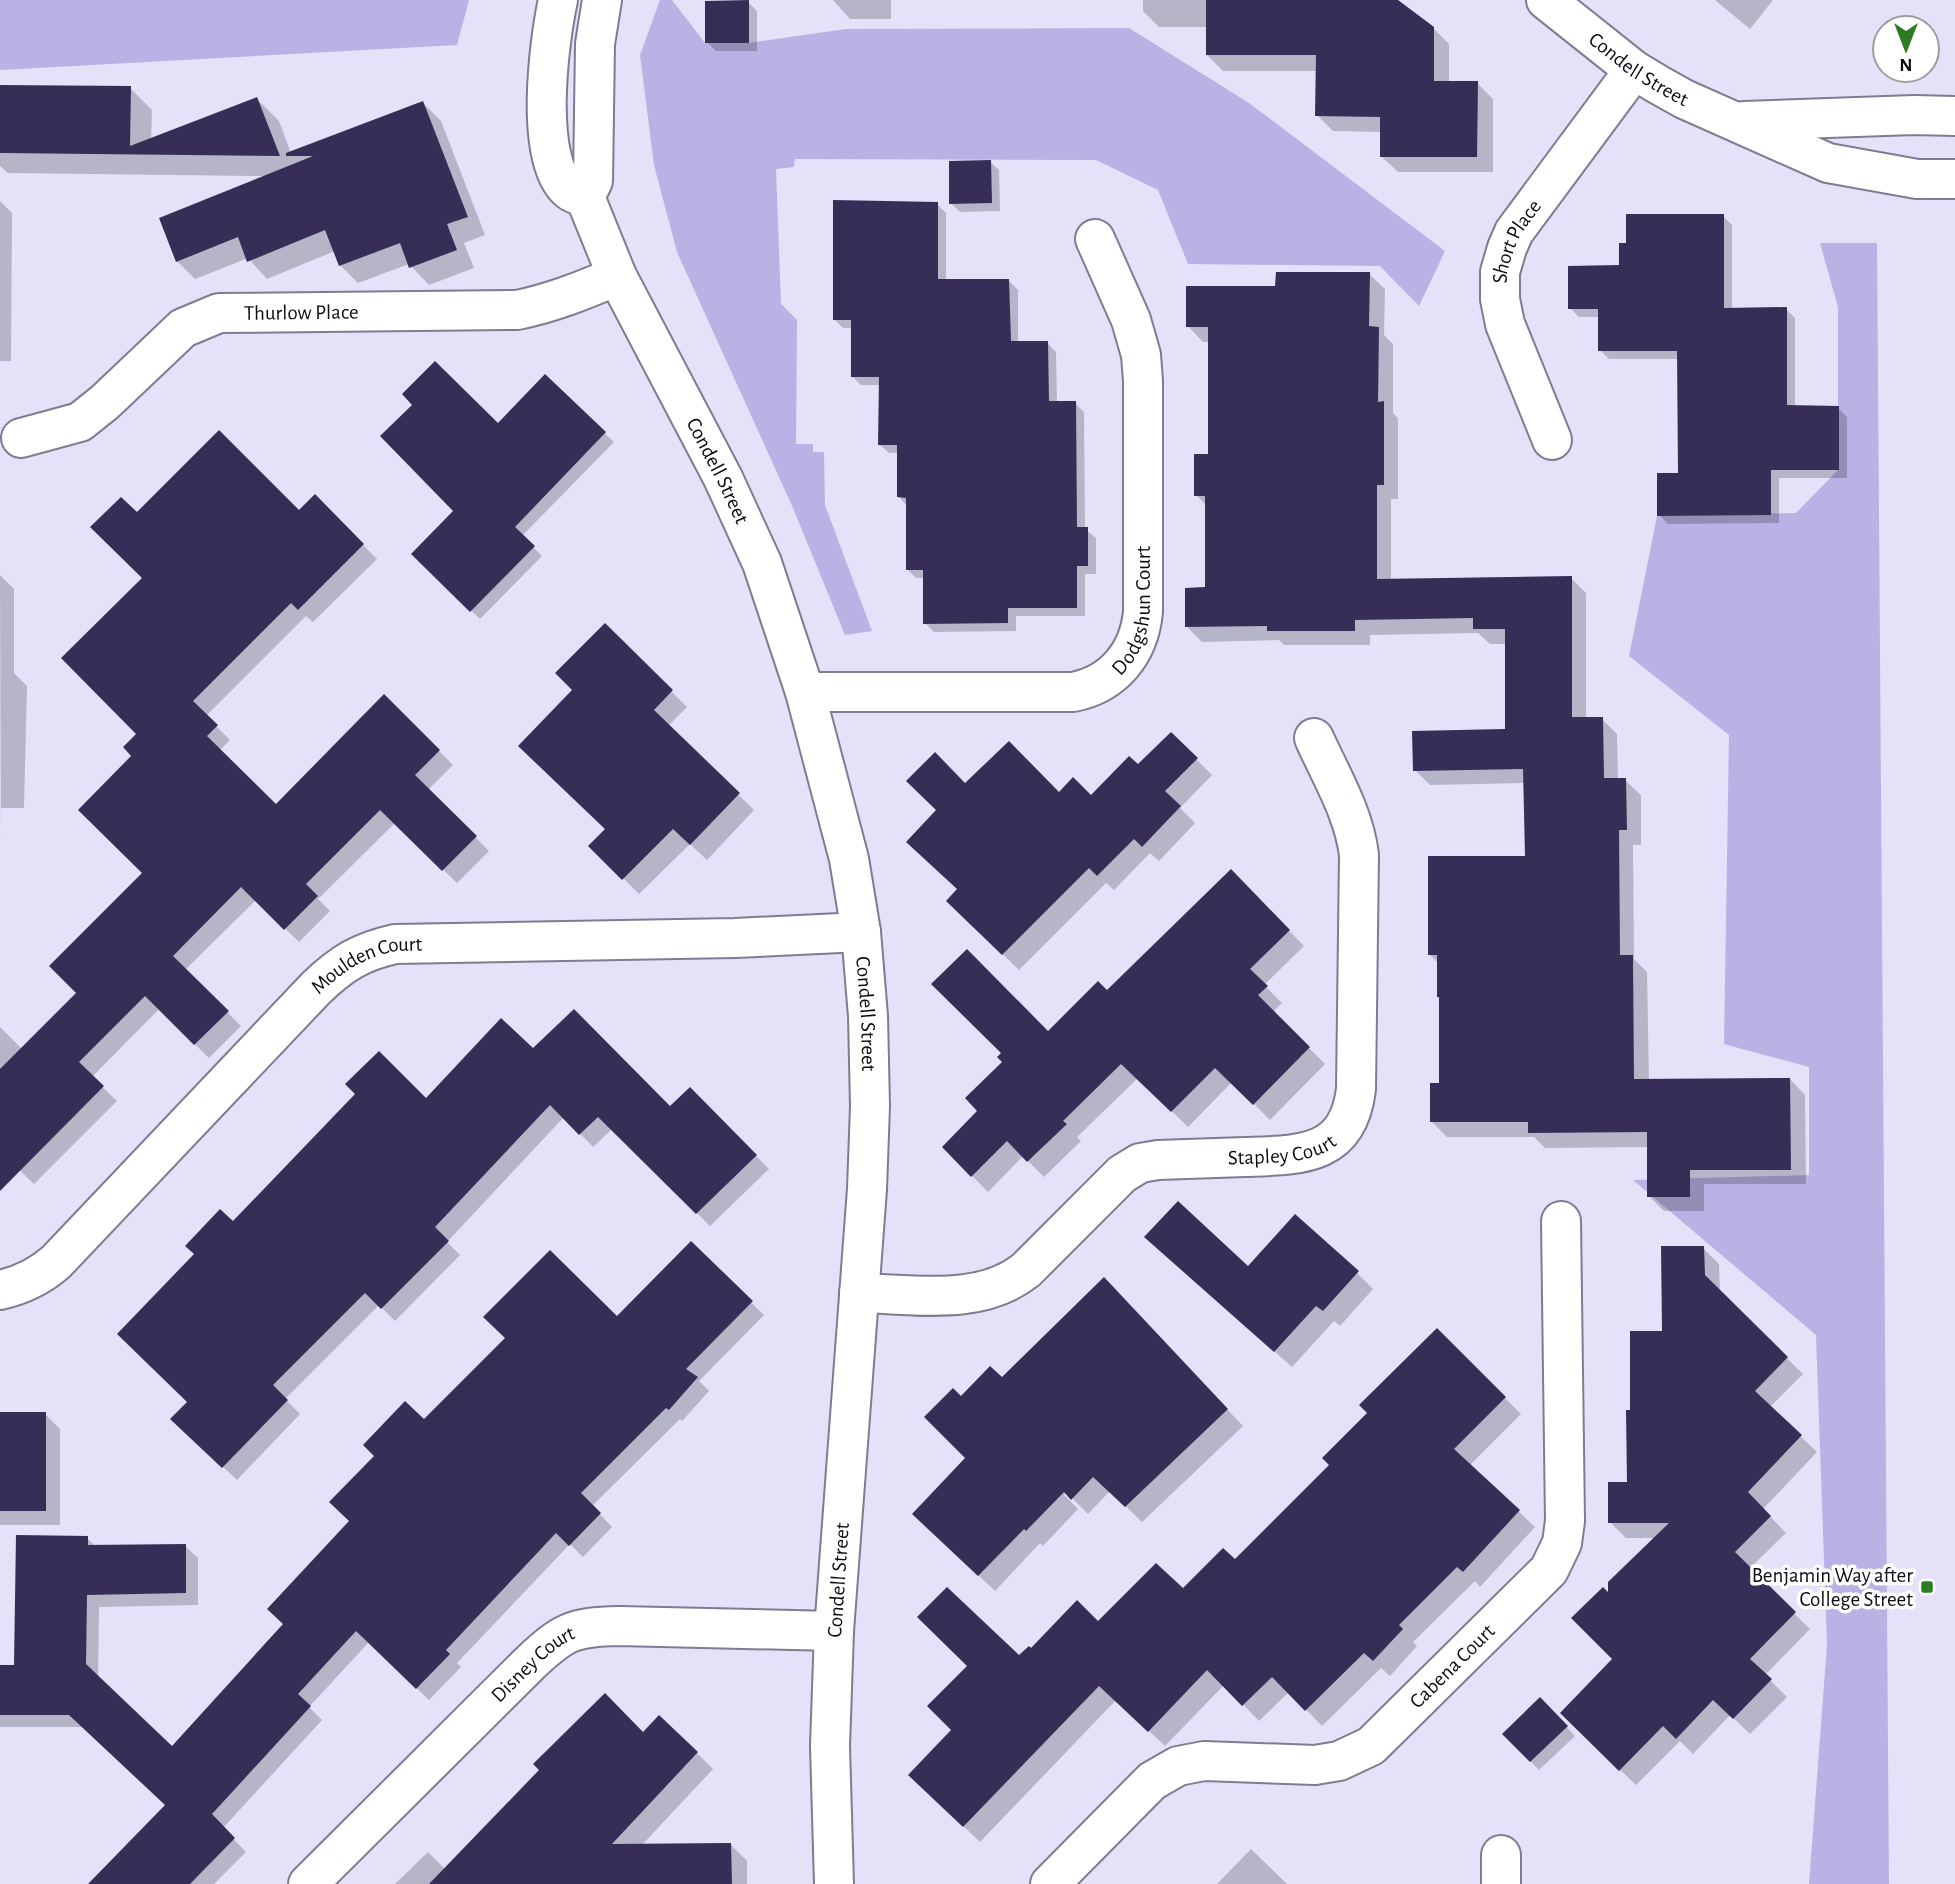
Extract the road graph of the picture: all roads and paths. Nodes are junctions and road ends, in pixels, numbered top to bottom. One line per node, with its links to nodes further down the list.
1 (558, 0): 8 (street, Condell Street)
2 (602, 0): 8 (street)
3 (1546, 0): 4 (street, Condell Street)
4 (1634, 69): 6 (street, Condell Street); 12 (street, Short Place)
5 (1955, 116): 6 (street, Condell Street)
6 (1739, 122): 7 (street, Condell Street)
7 (1955, 179)
8 (585, 197): 10 (street, Condell Street)
9 (1095, 239): 13 (street, Dodgshun Court)
10 (617, 276): 11 (street, Thurlow Place); 13 (street, Condell Street)
11 (21, 438)
12 (1552, 440)
13 (805, 692): 15 (street, Condell Street)
14 (1314, 737): 18 (street, Stapley Court)
15 (862, 932): 17 (street, Moulden Court); 18 (street, Condell Street)
16 (1561, 1221): 22 (street, Cabena Court)
17 (0, 1290)
18 (859, 1293): 19 (street, Condell Street)
19 (834, 1632): 20 (street, Disney Court); 21 (street, Condell Street)
20 (308, 1884)
21 (834, 1884)
22 (1050, 1884)

